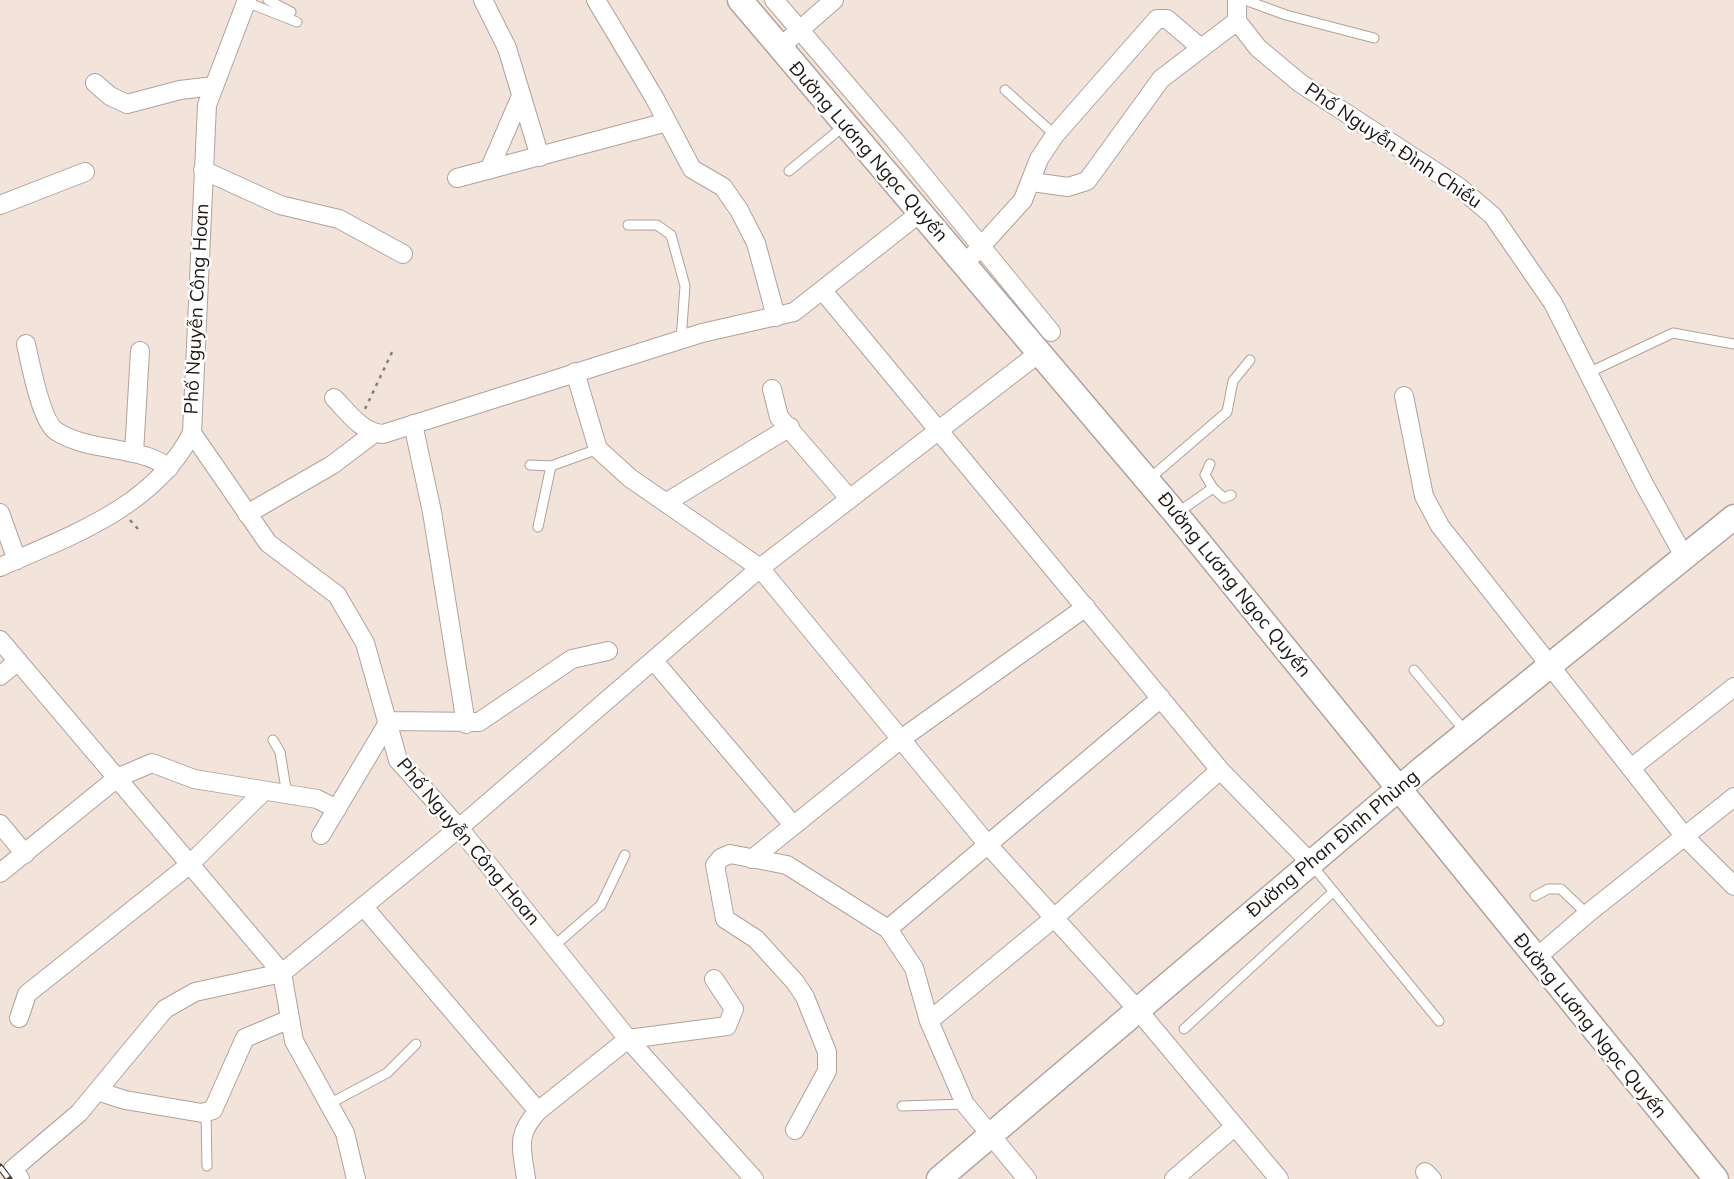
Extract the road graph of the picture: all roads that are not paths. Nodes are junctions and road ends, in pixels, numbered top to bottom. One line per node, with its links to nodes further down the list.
1 (268, 0): 10 (lane)
2 (483, 0): 20 (street)
3 (596, 0): 21 (street)
4 (740, 0): 15 (main road, Đường Lương Ngọc Quyến)
5 (774, 0): 13 (street)
6 (834, 0): 13 (street)
7 (1237, 0): 12 (street)
8 (1245, 0): 14 (lane)
9 (247, 1): 11 (lane); 18 (street, Phố Nguyễn Công Hoan)
10 (291, 12)
11 (297, 22)
12 (1237, 22): 16 (street); 45 (street, Phố Nguyễn Đình Chiểu)
13 (800, 31): 15 (street); 35 (street)
14 (1374, 38)
15 (779, 48): 22 (main road, Đường Lương Ngọc Quyến)
16 (1201, 48): 23 (street); 30 (street)
17 (95, 83): 18 (street)
18 (214, 86): 25 (street, Phố Nguyễn Công Hoan)
19 (1004, 90): 23 (lane)
20 (521, 96): 24 (street); 26 (street)
21 (667, 122): 24 (street); 37 (street)
22 (845, 125): 27 (lane); 32 (main road, Đường Lương Ngọc Quyến)
23 (1055, 135): 30 (street)
24 (540, 157): 26 (street)
25 (203, 170): 34 (street); 53 (street, Phố Nguyễn Công Hoan)
26 (489, 170): 29 (street)
27 (789, 171)
28 (85, 172): 31 (street)
29 (457, 178)
30 (1032, 182): 35 (street)
31 (0, 205)
32 (920, 213): 35 (main road, Đường Lương Ngọc Quyến); 36 (street)
33 (628, 225): 38 (lane)
34 (403, 254)
35 (972, 255): 39 (main road, Đường Lương Ngọc Quyến)
36 (823, 291): 37 (street); 51 (street)
37 (776, 317): 38 (street)
38 (681, 340): 44 (street)
39 (1045, 343): 51 (street); 60 (main road, Đường Lương Ngọc Quyến)
40 (26, 344): 55 (street)
41 (1734, 344): 45 (lane)
42 (140, 351): 55 (street)
43 (1250, 360): 60 (lane)
44 (575, 372): 49 (street); 54 (street)
45 (1590, 372): 70 (street, Phố Nguyễn Đình Chiểu)
46 (772, 389): 50 (street)
47 (1404, 396): 78 (street)
48 (334, 398): 52 (street)
49 (413, 424): 52 (street); 84 (street)
50 (790, 427): 63 (street); 64 (street)
51 (939, 428): 63 (street); 73 (street)
52 (367, 430): 66 (street)
53 (192, 433): 59 (street); 66 (street, Phố Nguyễn Công Hoan)
54 (598, 449): 58 (lane); 64 (street)
55 (134, 453): 59 (street)
56 (1210, 464): 61 (lane)
57 (530, 465): 58 (lane)
58 (551, 466): 69 (lane)
59 (169, 468): 71 (street)
60 (1147, 480): 67 (main road, Đường Lương Ngọc Quyến)
61 (1213, 488): 62 (lane); 67 (lane)
62 (1231, 495)
63 (849, 498): 72 (street)
64 (667, 502): 72 (street)
65 (0, 513): 71 (street)
66 (247, 514): 83 (street, Phố Nguyễn Công Hoan)
67 (1176, 514): 91 (main road, Đường Lương Ngọc Quyến)
68 (1734, 517): 70 (main road, Đường Phan Đình Phùng)
69 (538, 527)
70 (1685, 558): 78 (main road, Đường Phan Đình Phùng)
71 (8, 564)
72 (760, 568): 77 (street); 86 (street)
73 (1086, 607): 82 (street); 86 (street)
74 (0, 640): 76 (street)
75 (608, 651): 84 (street)
76 (18, 661): 80 (street); 90 (street)
77 (654, 661): 97 (street); 98 (street)
78 (1548, 665): 85 (main road, Đường Phan Đình Phùng); 88 (street)
79 (1414, 670): 85 (lane)
80 (0, 676)
81 (1734, 687): 88 (street)
82 (1161, 698): 89 (street); 101 (street)
83 (389, 721): 84 (street); 95 (street); 98 (street, Phố Nguyễn Công Hoan)
84 (466, 724)
85 (1466, 733): 91 (main road, Đường Phan Đình Phùng)
86 (901, 739): 97 (street); 101 (street)
87 (273, 740): 93 (lane)
88 (1631, 768): 100 (street)
89 (1220, 770): 105 (street); 113 (street)
90 (117, 778): 92 (street); 102 (street); 106 (street)
91 (1400, 787): 105 (main road, Đường Phan Đình Phùng); 116 (main road, Đường Lương Ngọc Quyến)
92 (264, 791): 93 (street); 106 (street)
93 (287, 794): 95 (street)
94 (1732, 803): 100 (street)
95 (337, 809): 99 (street)
96 (0, 824): 102 (street)
97 (793, 825): 104 (street)
98 (459, 828): 111 (street); 115 (street, Phố Nguyễn Công Hoan)
99 (321, 835)
100 (1685, 837): 108 (street); 112 (street)
101 (988, 845): 113 (street); 114 (street)
102 (25, 854): 107 (street)
103 (625, 855): 115 (lane)
104 (752, 859): 114 (street); 134 (street)
105 (1311, 863): 109 (lane); 119 (main road, Đường Phan Đình Phùng)
106 (189, 866): 117 (street); 120 (street)
107 (0, 873)
108 (1734, 886)
109 (1333, 892): 123 (lane); 124 (lane)
110 (1535, 896): 112 (lane)
111 (363, 906): 117 (street); 131 (street)
112 (1587, 914): 116 (street)
113 (1054, 918): 119 (street); 122 (street)
114 (888, 929): 122 (street)
115 (554, 946): 125 (street, Phố Nguyễn Công Hoan)
116 (1536, 958): 145 (main road, Đường Lương Ngọc Quyến)
117 (282, 973): 121 (street); 127 (street)
118 (714, 979): 125 (street)
119 (1137, 1009): 133 (street); 135 (main road, Đường Phan Đình Phùng)
120 (19, 1018)
121 (290, 1019): 128 (street); 132 (street)
122 (929, 1021): 129 (street)
123 (1439, 1021)
124 (1184, 1029)
125 (628, 1039): 131 (street); 141 (street, Phố Nguyễn Công Hoan)
126 (416, 1044): 128 (lane)
127 (100, 1091): 132 (street); 138 (street)
128 (329, 1104): 139 (street)
129 (965, 1104): 130 (lane); 135 (street)
130 (902, 1106)
131 (538, 1111): 140 (street)
132 (206, 1113): 136 (lane)
133 (1233, 1128): 137 (street); 144 (street)
134 (795, 1130)
135 (989, 1136): 142 (main road, Đường Phan Đình Phùng); 143 (street)
136 (207, 1166)
137 (1269, 1176)
138 (20, 1179)
139 (356, 1179)
140 (526, 1179)
141 (754, 1179)
142 (939, 1179)
143 (1027, 1179)
144 (1174, 1179)
145 (1716, 1179)

